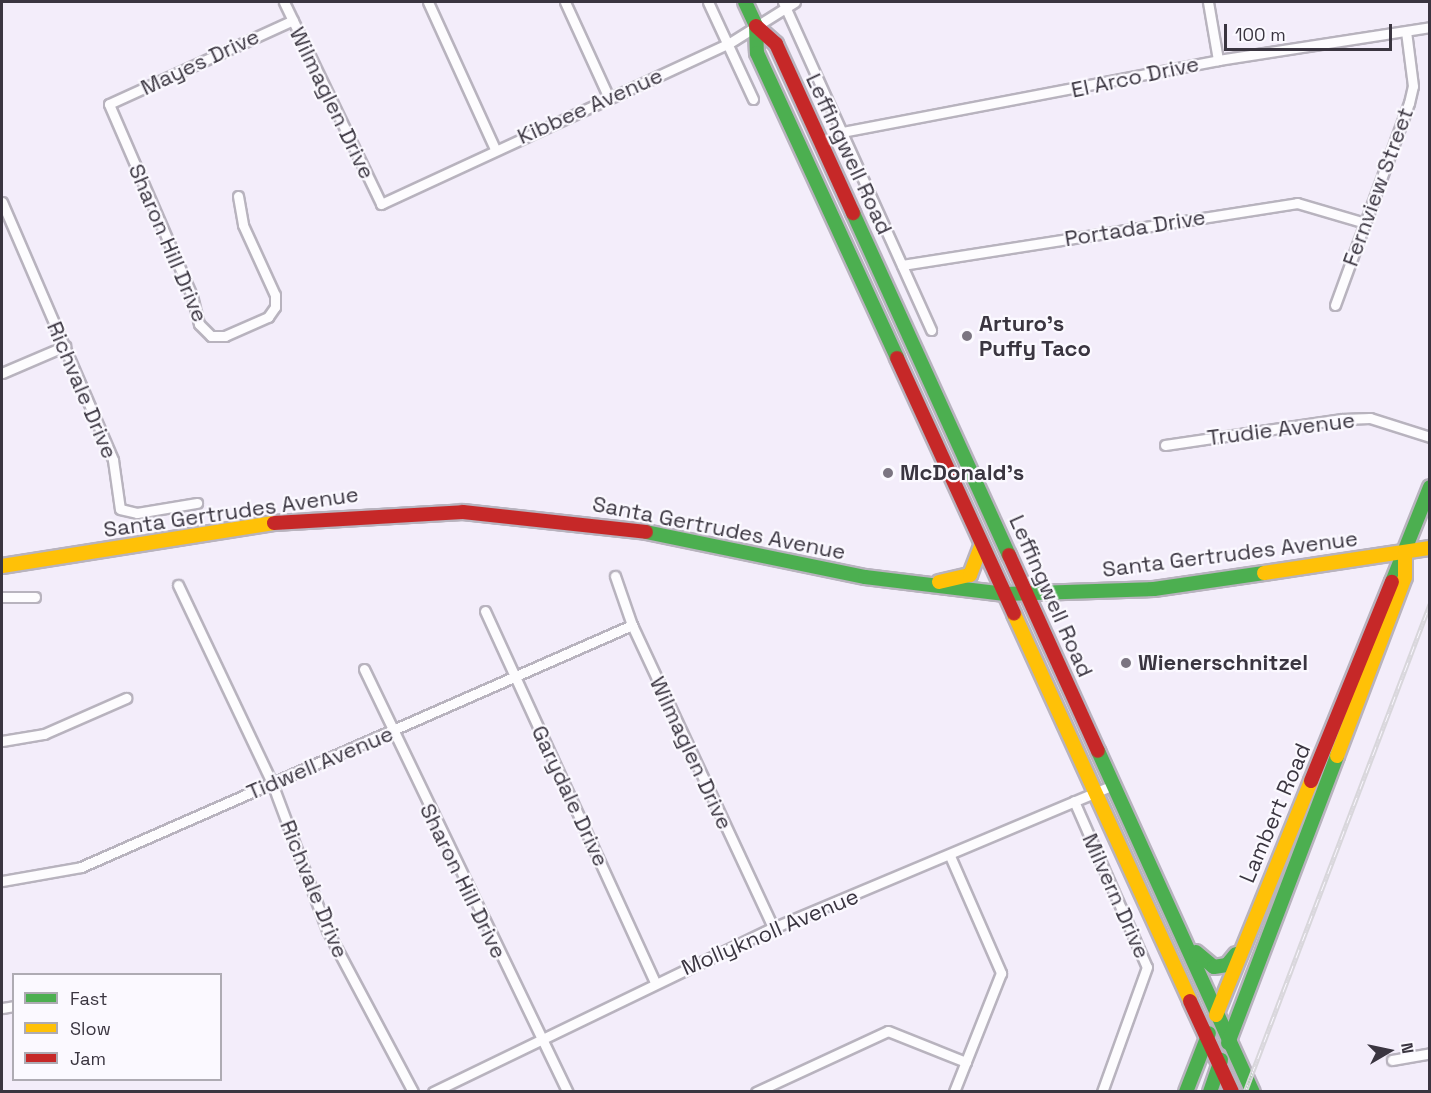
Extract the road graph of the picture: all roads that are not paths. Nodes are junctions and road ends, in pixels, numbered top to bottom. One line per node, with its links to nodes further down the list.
1 (284, 2): 9 (street, Wilmaglen Drive)
2 (428, 2): 19 (street)
3 (566, 2): 15 (street)
4 (708, 2): 13 (street)
5 (745, 2): 10 (main road, Leffingwell Road)
6 (795, 2): 8 (street, Kibbee Avenue)
7 (1208, 2): 14 (street)
8 (784, 4): 10 (street, Kibbee Avenue); 18 (street, Leffingwell Road)
9 (293, 20): 17 (street, Mayes Drive); 22 (street, Wilmaglen Drive)
10 (756, 26): 13 (street, Kibbee Avenue); 33 (main road, Leffingwell Road); 41 (main road, Leffingwell Road)
11 (1430, 27): 12 (street, El Arco Drive)
12 (1406, 31): 14 (street, El Arco Drive); 23 (street, Fernview Street)
13 (728, 44): 15 (street, Kibbee Avenue); 16 (street)
14 (1218, 60): 18 (street, El Arco Drive)
15 (608, 96): 19 (street, Kibbee Avenue)
16 (753, 99)
17 (109, 104): 20 (street, Sharon Hill Drive)
18 (842, 132): 24 (street, Leffingwell Road)
19 (495, 149): 22 (street, Kibbee Avenue)
20 (238, 196)
21 (2, 202): 27 (street, Richvale Drive)
22 (381, 204)
23 (1365, 223): 24 (street, Portada Drive); 25 (street, Fernview Street)
24 (902, 265): 26 (street, Leffingwell Road)
25 (1335, 305)
26 (931, 330)
27 (65, 346): 28 (street); 32 (street, Richvale Drive)
28 (2, 373)
29 (1430, 437): 30 (street, Trudie Avenue)
30 (1165, 445)
31 (1430, 487): 35 (main road, Lambert Road)
32 (197, 503)
33 (978, 535): 39 (main road); 40 (main road, Leffingwell Road)
34 (1430, 548): 35 (main road, Santa Gertrudes Avenue)
35 (1405, 552): 41 (main road, Santa Gertrudes Avenue); 57 (main road, Lambert Road); 64 (main road, Lambert Road)
36 (2, 566): 39 (main road, Santa Gertrudes Avenue)
37 (615, 576): 45 (street, Wilmaglen Drive)
38 (178, 585): 51 (street, Richvale Drive)
39 (915, 585): 40 (main road, Santa Gertrudes Avenue)
40 (1005, 594): 41 (main road, Santa Gertrudes Avenue); 53 (main road, Leffingwell Road)
41 (1028, 594): 52 (main road, Leffingwell Road)
42 (2, 597): 43 (street)
43 (35, 597)
44 (485, 611): 47 (street, Garydale Drive)
45 (632, 625): 47 (street, Tidwell Avenue); 58 (street, Wilmaglen Drive)
46 (364, 669): 49 (street, Sharon Hill Drive)
47 (514, 674): 49 (street, Tidwell Avenue); 60 (street, Garydale Drive)
48 (126, 698): 50 (street)
49 (391, 733): 51 (street, Tidwell Avenue); 63 (street, Sharon Hill Drive)
50 (2, 741)
51 (272, 783): 56 (street, Tidwell Avenue); 69 (street, Richvale Drive)
52 (1114, 785): 53 (street, Mollyknoll Avenue); 59 (main road, Leffingwell Road)
53 (1095, 793): 54 (street, Mollyknoll Avenue); 62 (main road, Leffingwell Road)
54 (1074, 801): 55 (street, Mollyknoll Avenue); 74 (street, Milvern Drive)
55 (950, 856): 58 (street, Mollyknoll Avenue); 67 (street)
56 (2, 881)
57 (1255, 914): 59 (main road); 61 (main road, Lambert Road)
58 (773, 928): 60 (street, Mollyknoll Avenue)
59 (1182, 933): 61 (main road, Leffingwell Road)
60 (655, 982): 63 (street, Mollyknoll Avenue)
61 (1217, 1012): 62 (main road, Lambert Road); 64 (main road, Leffingwell Road)
62 (1208, 1037): 68 (main road, Leffingwell Road); 75 (main road, Lambert Road)
63 (540, 1038): 70 (street, Mollyknoll Avenue); 71 (street, Sharon Hill Drive)
64 (1230, 1039): 68 (main road, Lambert Road); 78 (main road, Leffingwell Road)
65 (1430, 1053): 66 (street)
66 (1392, 1060)
67 (966, 1062): 72 (street); 73 (street)
68 (1220, 1065): 76 (main road, Lambert Road); 77 (main road, Leffingwell Road)
69 (413, 1092)
70 (433, 1092)
71 (568, 1092)
72 (756, 1092)
73 (954, 1092)
74 (1102, 1092)
75 (1186, 1092)
76 (1209, 1092)
77 (1232, 1092)
78 (1253, 1092)

